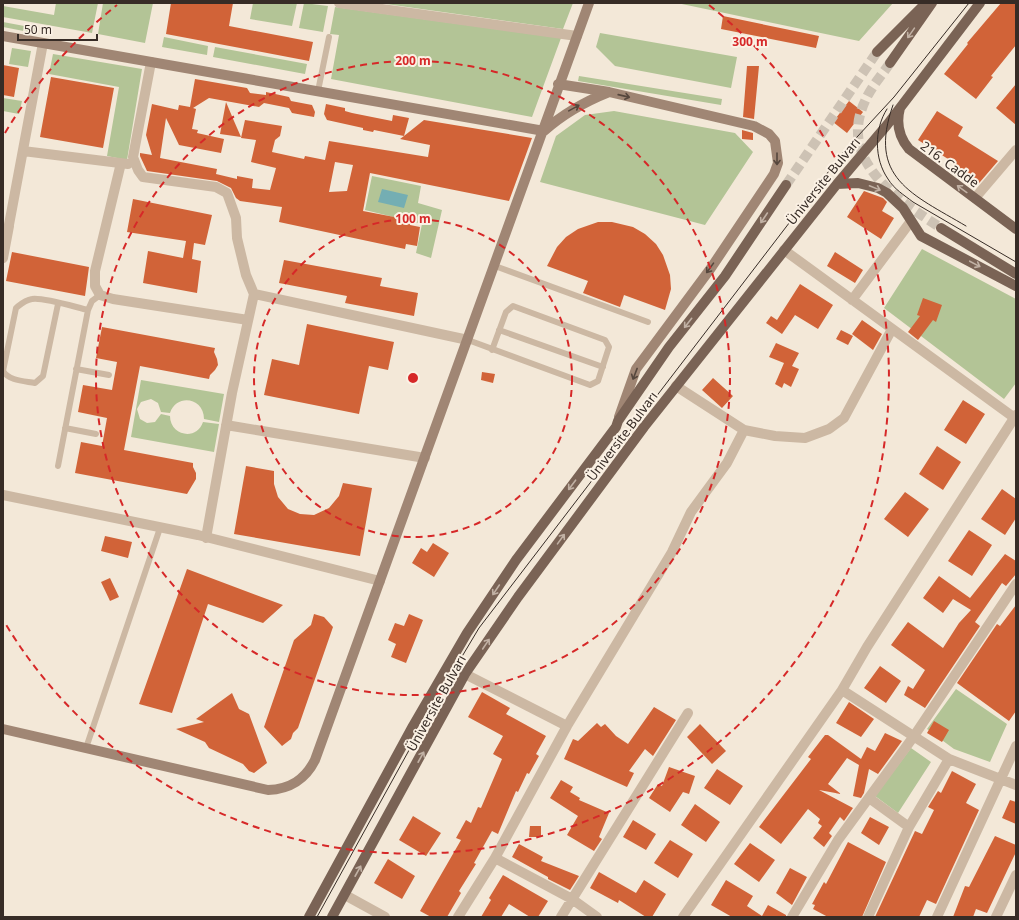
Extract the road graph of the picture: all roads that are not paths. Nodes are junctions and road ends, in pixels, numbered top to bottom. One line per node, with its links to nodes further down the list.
1 (339, 3): 7 (street)
2 (589, 3): 7 (street)
3 (926, 3): 10 (main road)
4 (932, 3): 12 (main road, one-way to 12)
5 (980, 3): 16 (main road, Üniversite Bulvarı)
6 (3, 36): 9 (street)
7 (577, 36): 13 (street)
8 (329, 37): 14 (lane)
9 (43, 43): 11 (street); 18 (street)
10 (877, 52)
11 (151, 62): 14 (street); 21 (street)
12 (890, 62)
13 (558, 84): 15 (street); 17 (street)
14 (318, 91): 17 (street)
15 (609, 92): 17 (street, one-way to 15); 51 (street, one-way to 51)
16 (902, 103): 22 (main road, Üniversite Bulvarı); 24 (main road, 216. Cadde, one-way to 16)
17 (544, 131): 32 (street)
18 (23, 150): 20 (street); 25 (street)
19 (1016, 150): 24 (street)
20 (121, 163): 21 (street); 36 (street)
21 (136, 164): 35 (street)
22 (837, 184): 26 (main road, one-way to 26); 30 (main road, Üniversite Bulvarı)
23 (786, 185): 51 (main road, Üniversite Bulvarı, one-way to 51)
24 (975, 198): 28 (main road, 216. Cadde)
25 (10, 221): 29 (street); 31 (street)
26 (911, 221): 34 (main road, one-way to 34); 37 (street)
27 (941, 228): 33 (main road)
28 (1016, 229)
29 (3, 233)
30 (784, 250): 37 (street); 49 (main road, Üniversite Bulvarı)
31 (3, 258)
32 (495, 266): 41 (lane); 44 (street)
33 (1016, 274)
34 (1016, 286)
35 (254, 294): 40 (street); 44 (street)
36 (100, 295): 39 (lane); 40 (street)
37 (852, 300): 42 (street)
38 (58, 304): 38 (lane); 39 (lane)
39 (88, 310): 47 (lane)
40 (248, 320): 52 (street)
41 (648, 322)
42 (892, 329): 50 (street); 54 (street)
43 (499, 330): 45 (lane); 46 (lane); 46 (lane)
44 (468, 340): 45 (lane); 56 (street)
45 (492, 350): 46 (lane)
46 (603, 367)
47 (76, 369): 48 (lane); 53 (lane)
48 (109, 375)
49 (676, 386): 54 (street); 63 (main road, Üniversite Bulvarı, one-way to 49)
50 (1015, 418): 64 (street)
51 (618, 421): 80 (main road, Üniversite Bulvarı, one-way to 80)
52 (226, 425): 56 (street); 60 (street)
53 (65, 428): 55 (lane); 57 (lane)
54 (744, 430): 66 (street)
55 (96, 434)
56 (425, 458): 61 (street)
57 (58, 466)
58 (3, 495): 59 (street)
59 (160, 528): 60 (street); 70 (lane)
60 (206, 538): 61 (street)
61 (380, 581): 70 (street)
62 (1016, 584): 68 (street)
63 (465, 674): 66 (street); 78 (main road, Üniversite Bulvarı, one-way to 63)
64 (842, 690): 68 (street); 86 (street)
65 (688, 713): 79 (street)
66 (567, 726): 76 (street)
67 (3, 728): 70 (street)
68 (914, 736): 71 (street); 74 (street)
69 (1016, 746): 72 (street)
70 (86, 748)
71 (949, 759): 72 (street); 75 (street)
72 (1001, 779): 73 (street); 89 (street)
73 (1016, 786)
74 (869, 798): 75 (street); 87 (street)
75 (909, 827): 88 (street)
76 (495, 858): 79 (street); 83 (street)
77 (1016, 875): 90 (street)
78 (345, 895): 81 (main road, Üniversite Bulvarı); 82 (street)
79 (572, 899): 84 (street); 85 (street)
80 (309, 917)
81 (332, 917)
82 (385, 917)
83 (458, 917)
84 (561, 917)
85 (597, 917)
86 (683, 917)
87 (792, 917)
88 (868, 917)
89 (938, 917)
90 (996, 917)

